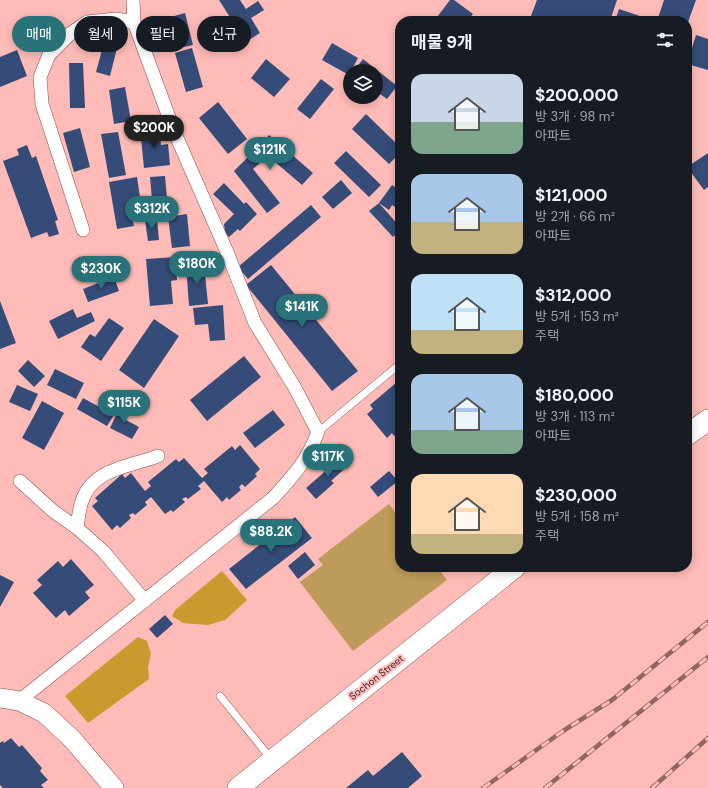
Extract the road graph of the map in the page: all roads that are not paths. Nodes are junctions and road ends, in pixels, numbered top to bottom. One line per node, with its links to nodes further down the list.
1 (133, 0): 2 (street)
2 (134, 22): 3 (street); 7 (street)
3 (83, 230)
4 (395, 368): 7 (lane)
5 (708, 420): 6 (main road)
6 (692, 431)
7 (318, 432): 12 (street)
8 (158, 456): 10 (street)
9 (20, 481): 10 (street)
10 (77, 528): 12 (street)
11 (509, 572): 16 (main road, Sochon Street)
12 (145, 601): 15 (street)
13 (220, 696): 16 (lane)
14 (0, 698): 15 (street)
15 (18, 701): 17 (street)
16 (272, 760): 18 (main road, Sochon Street)
17 (114, 788)
18 (238, 788)

